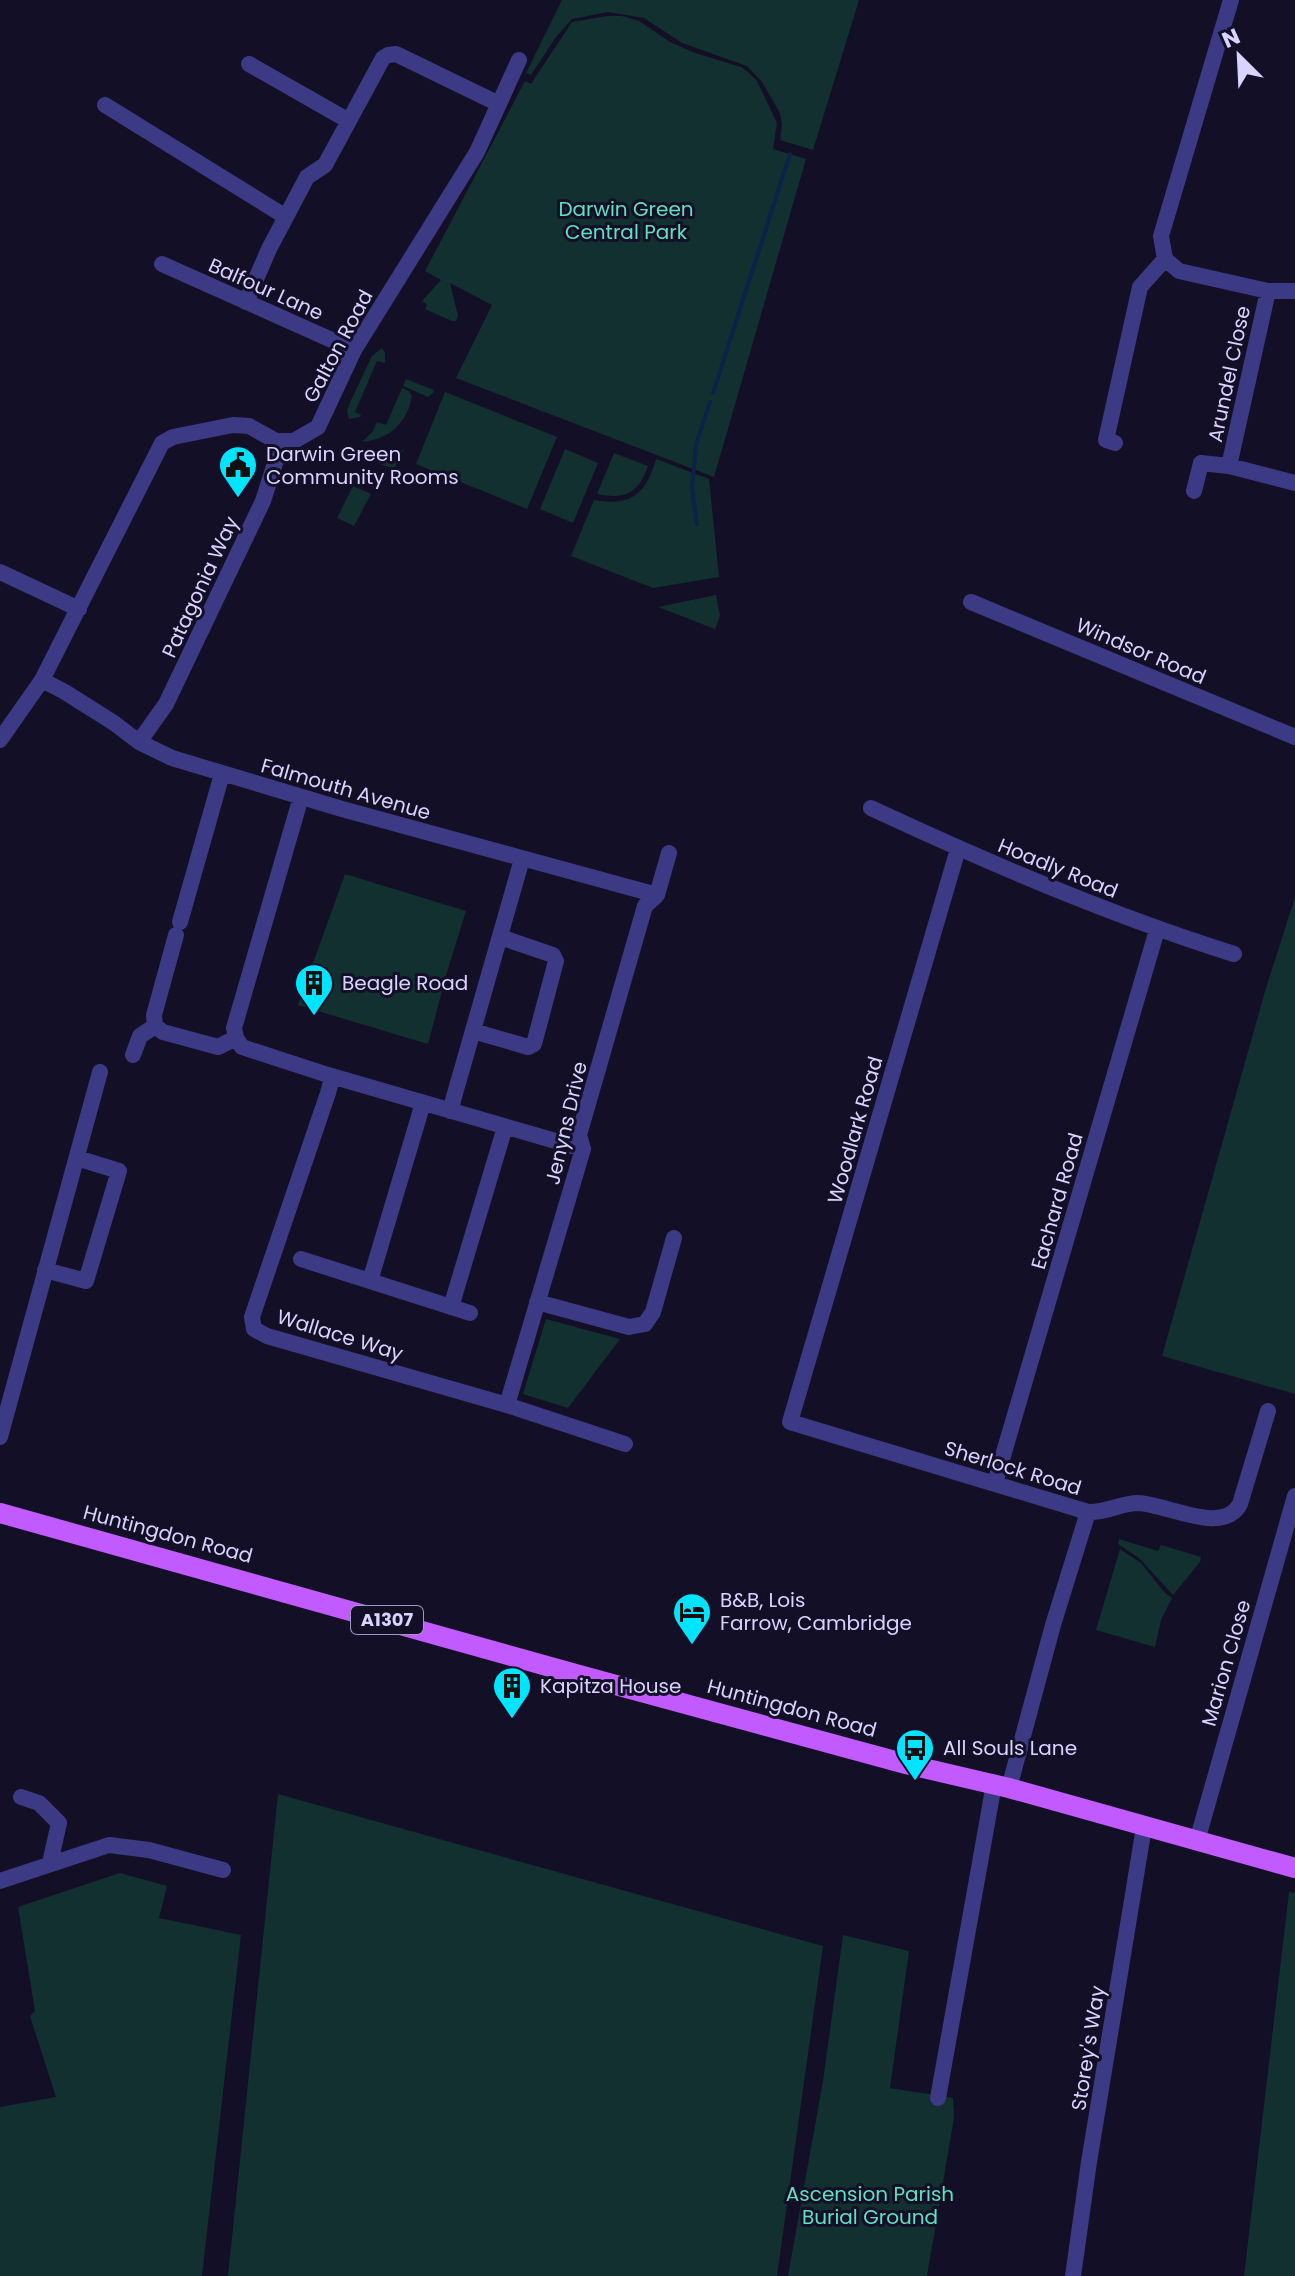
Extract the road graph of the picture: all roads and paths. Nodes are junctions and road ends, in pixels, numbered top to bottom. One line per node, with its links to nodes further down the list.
1 (1231, 0): 8 (street)
2 (519, 60): 4 (street, Galton Road)
3 (249, 64): 6 (street)
4 (499, 104): 6 (street); 13 (street, Galton Road)
5 (105, 105): 7 (street)
6 (349, 121): 7 (street)
7 (286, 217): 12 (street)
8 (1165, 259): 10 (street); 15 (street)
9 (162, 264): 12 (street, Balfour Lane)
10 (1268, 291): 11 (street); 16 (street, Arundel Close)
11 (1295, 291)
12 (246, 302): 13 (street, Balfour Lane)
13 (354, 350): 14 (street, Galton Road)
14 (276, 441): 21 (street); 25 (street, Patagonia Way)
15 (1115, 443)
16 (1229, 466): 17 (street); 18 (street)
17 (1295, 483)
18 (1194, 491)
19 (0, 572): 21 (street)
20 (971, 602): 23 (street, Windsor Road)
21 (79, 609): 22 (street)
22 (42, 680): 24 (street); 25 (street, Falmouth Avenue)
23 (1295, 737)
24 (0, 740)
25 (139, 742): 26 (street, Falmouth Avenue)
26 (222, 774): 27 (street, Falmouth Avenue); 36 (street)
27 (301, 797): 31 (street, Falmouth Avenue); 38 (street)
28 (871, 808): 29 (street, Hoadly Road)
29 (958, 849): 33 (street, Hoadly Road); 56 (street, Woodlark Road)
30 (669, 853): 32 (street, Jenyns Drive)
31 (522, 859): 32 (street, Falmouth Avenue); 34 (street)
32 (657, 895): 45 (street, Jenyns Drive)
33 (1157, 930): 35 (street, Hoadly Road); 59 (street, Eachard Road)
34 (500, 937): 37 (street); 37 (street)
35 (1234, 954)
36 (155, 1026): 38 (street); 39 (street)
37 (473, 1031): 43 (street)
38 (236, 1038): 41 (street)
39 (133, 1055)
40 (100, 1072): 46 (street)
41 (328, 1075): 42 (street); 54 (street, Wallace Way)
42 (423, 1103): 43 (street); 50 (street)
43 (450, 1111): 44 (street)
44 (505, 1127): 45 (street); 52 (street)
45 (583, 1149): 51 (street, Jenyns Drive)
46 (77, 1158): 49 (street); 49 (street)
47 (674, 1238): 51 (street)
48 (301, 1259): 50 (street)
49 (45, 1270): 57 (street)
50 (370, 1281): 52 (street)
51 (537, 1302): 54 (street, Jenyns Drive)
52 (451, 1307): 53 (street)
53 (470, 1313)
54 (507, 1405): 58 (street, Wallace Way)
55 (1268, 1411): 61 (street)
56 (790, 1422): 59 (street, Sherlock Road)
57 (0, 1437)
58 (625, 1444)
59 (995, 1483): 61 (street, Sherlock Road)
60 (1295, 1496): 66 (street, Marion Close)
61 (1088, 1512): 63 (street, Sherlock Road)
62 (0, 1513): 63 (main road, Huntingdon Road / A1307)
63 (1001, 1786): 65 (main road, Huntingdon Road / A1307); 71 (street)
64 (21, 1797): 67 (street)
65 (1144, 1827): 66 (main road, Huntingdon Road / A1307); 72 (street, Storey's Way)
66 (1197, 1841): 68 (main road, Huntingdon Road / A1307)
67 (50, 1863): 69 (street); 70 (street)
68 (1295, 1868)
69 (223, 1870)
70 (0, 1881)
71 (938, 2098)
72 (1073, 2276)

